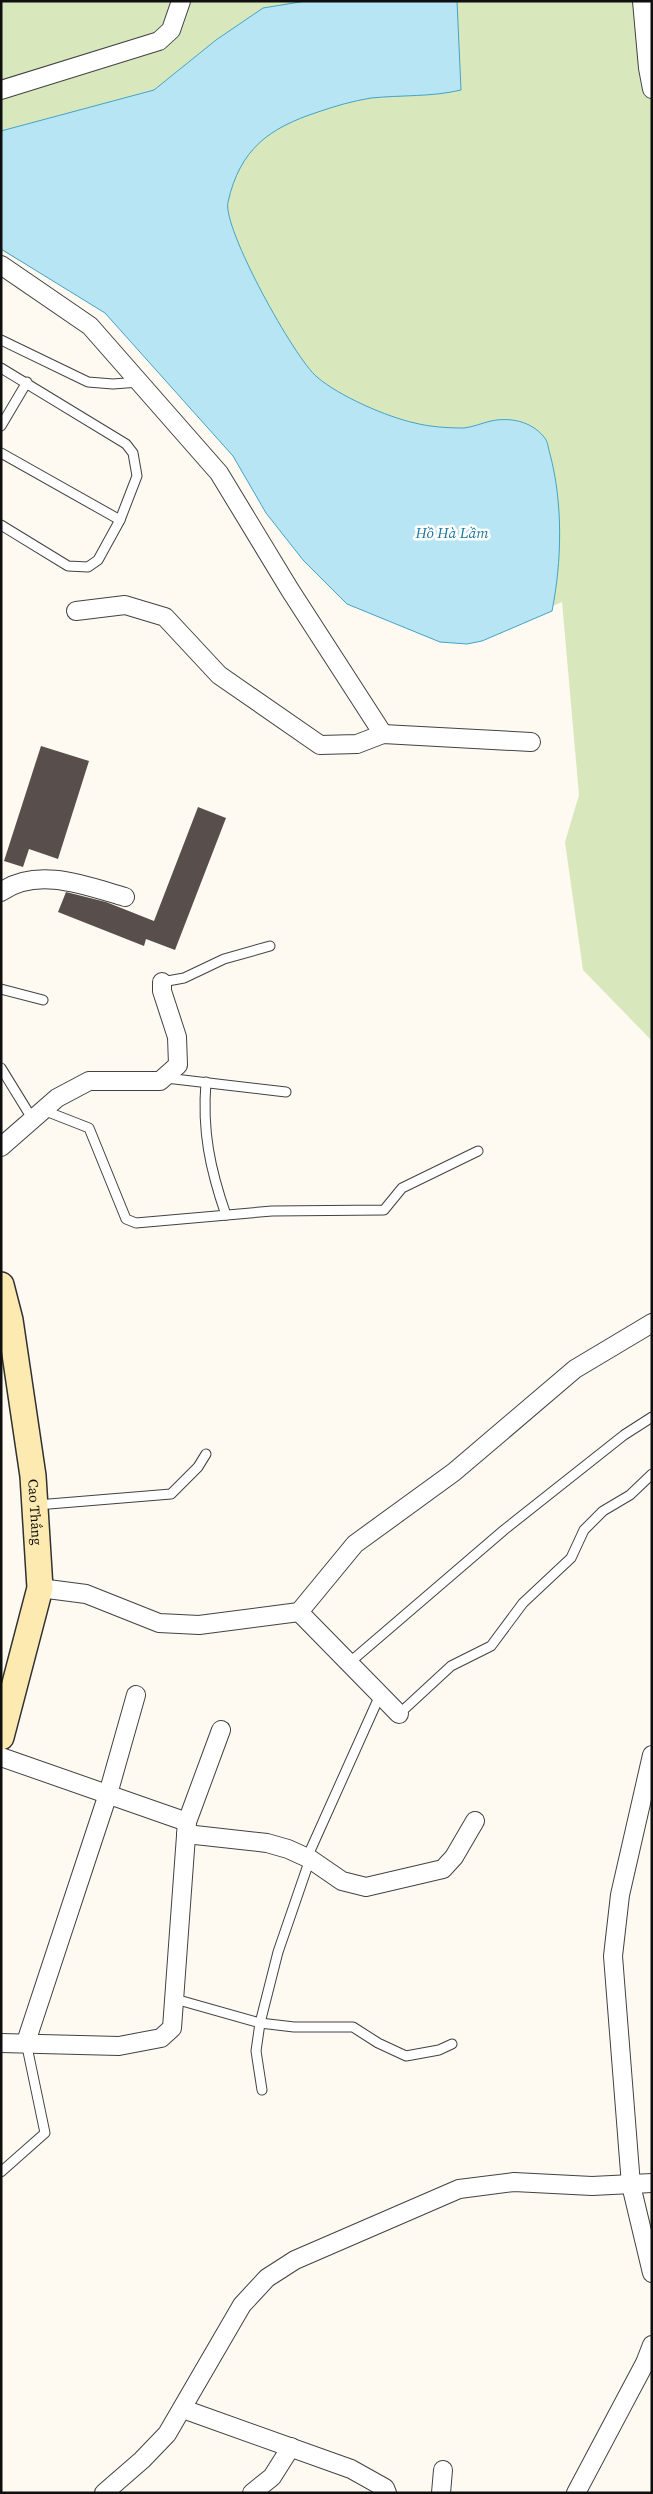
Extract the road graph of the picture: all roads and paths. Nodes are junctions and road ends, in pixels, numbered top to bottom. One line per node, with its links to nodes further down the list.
1 (182, 1): 4 (street)
2 (642, 1): 3 (street)
3 (652, 89)
4 (1, 90)
5 (1, 266): 9 (street)
6 (1, 340): 9 (lane)
7 (1, 368): 8 (lane)
8 (27, 382): 10 (lane); 12 (lane)
9 (139, 382): 15 (street)
10 (1, 426)
11 (1, 453): 12 (lane)
12 (120, 520): 13 (lane)
13 (1, 525)
14 (76, 612): 15 (street)
15 (383, 734): 16 (street)
16 (531, 742)
17 (1, 892): 18 (street)
18 (125, 896)
19 (270, 946): 20 (lane)
20 (162, 982): 24 (street)
21 (1, 988): 22 (lane)
22 (43, 1000)
23 (1, 1068): 27 (lane)
24 (166, 1078): 25 (lane); 27 (street)
25 (206, 1082): 26 (lane); 30 (lane)
26 (286, 1092)
27 (38, 1115): 28 (street); 30 (lane)
28 (1, 1147)
29 (478, 1151): 30 (lane)
30 (226, 1215)
31 (1, 1285): 36 (main road, Cao Thắng)
32 (652, 1323): 38 (street)
33 (652, 1417): 39 (lane)
34 (206, 1454): 36 (lane)
35 (652, 1474): 43 (lane)
36 (34, 1505): 37 (main road, Cao Thắng)
37 (40, 1588): 38 (street); 40 (main road, Cao Thắng)
38 (300, 1612): 39 (street)
39 (349, 1663): 41 (street)
40 (9, 1676): 45 (main road, Cao Thắng)
41 (380, 1694): 43 (street); 51 (lane)
42 (136, 1695): 48 (street)
43 (399, 1714)
44 (220, 1730): 50 (street)
45 (1, 1737)
46 (652, 1755): 60 (street)
47 (1, 1758): 48 (street)
48 (108, 1794): 50 (street); 54 (street)
49 (474, 1822): 51 (street)
50 (187, 1828): 51 (street); 52 (street)
51 (310, 1859): 53 (lane)
52 (175, 1999): 53 (lane); 54 (street)
53 (260, 2023): 56 (lane); 57 (lane)
54 (26, 2042): 55 (street); 58 (lane)
55 (1, 2043)
56 (452, 2044)
57 (262, 2090)
58 (1, 2172)
59 (652, 2183): 60 (street)
60 (631, 2185): 61 (street); 63 (street)
61 (652, 2273)
62 (652, 2345): 70 (street)
63 (183, 2409): 64 (street); 66 (street)
64 (291, 2447): 67 (street); 68 (street)
65 (443, 2470): 69 (street)
66 (104, 2493)
67 (252, 2493)
68 (387, 2493)
69 (442, 2493)
70 (576, 2493)

